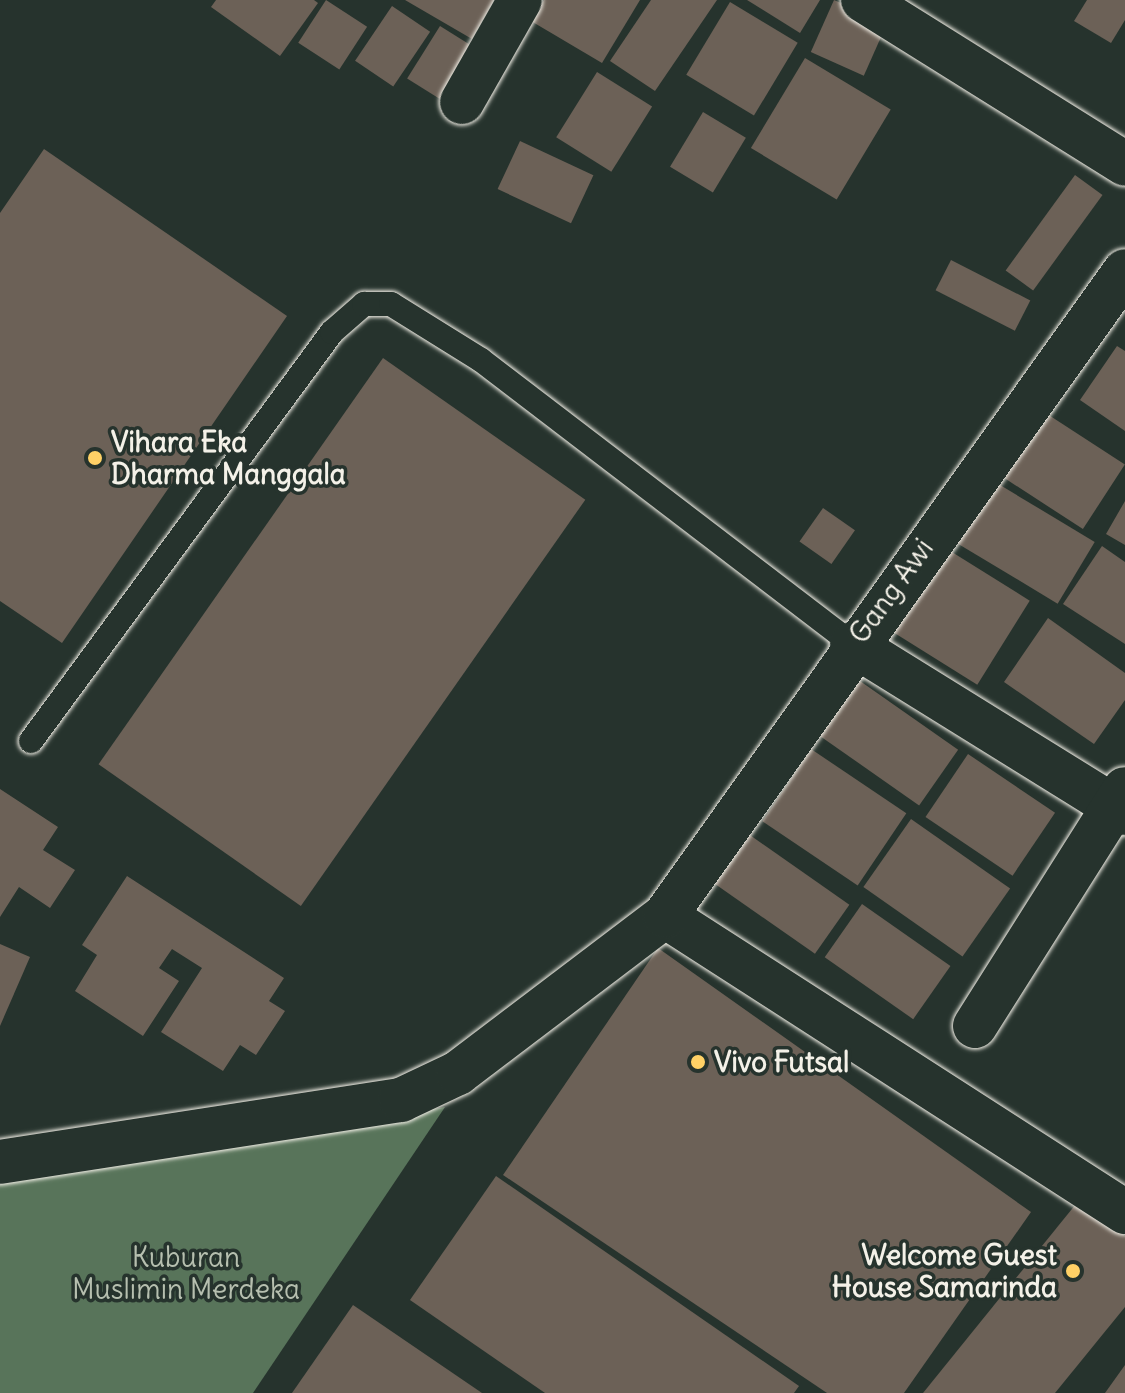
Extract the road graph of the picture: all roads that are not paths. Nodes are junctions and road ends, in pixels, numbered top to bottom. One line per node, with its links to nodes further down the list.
1 (520, 0): 3 (street)
2 (863, 0): 4 (street)
3 (462, 102)
4 (1125, 164)
5 (1125, 271): 6 (street, Gang Awi)
6 (852, 644): 7 (lane); 8 (street); 9 (street, Gang Awi)
7 (31, 741)
8 (1121, 802): 10 (street)
9 (665, 916): 11 (street, Gang Awi); 12 (street)
10 (975, 1026)
11 (0, 1162)
12 (1125, 1212)

